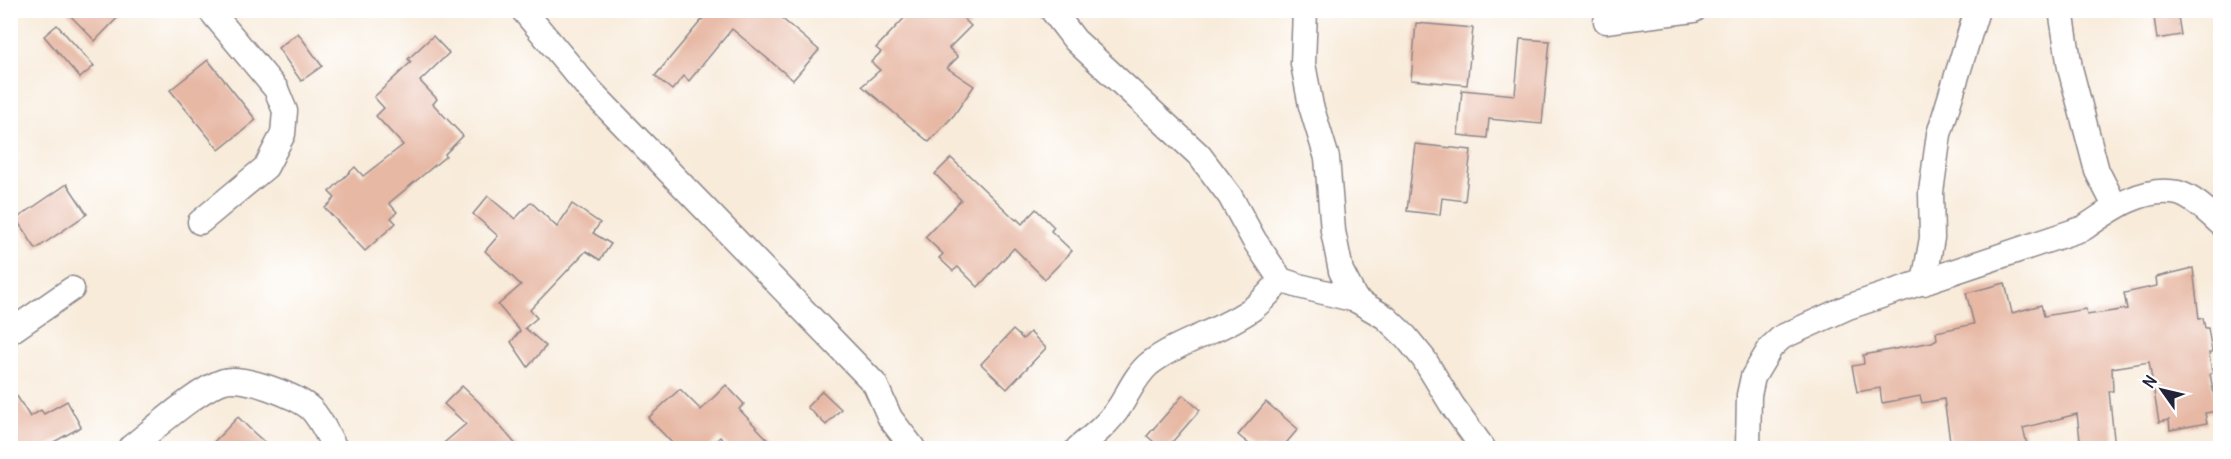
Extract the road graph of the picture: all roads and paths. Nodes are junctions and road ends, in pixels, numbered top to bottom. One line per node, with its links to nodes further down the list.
1 (210, 10): 10 (street)
2 (523, 10): 19 (street)
3 (1052, 10): 12 (street)
4 (1305, 10): 15 (street)
5 (1694, 10): 8 (street)
6 (1977, 10): 13 (street)
7 (2061, 10): 9 (street)
8 (1606, 21)
9 (2115, 206): 11 (street); 13 (street)
10 (200, 222)
11 (2220, 223)
12 (1281, 280): 15 (street); 20 (street)
13 (1924, 283): 22 (street)
14 (72, 289): 16 (street)
15 (1356, 300): 21 (street)
16 (10, 332)
17 (130, 448): 18 (street)
18 (335, 448)
19 (913, 448)
20 (1078, 448)
21 (1483, 448)
22 (1748, 448)

